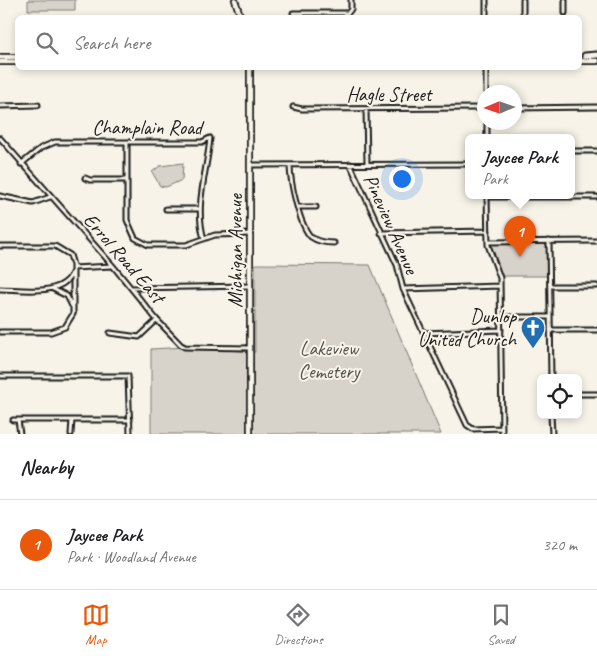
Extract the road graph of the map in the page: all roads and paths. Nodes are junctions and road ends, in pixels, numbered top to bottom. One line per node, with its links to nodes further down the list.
1 (235, 0): 9 (main road)
2 (351, 0): 7 (street)
3 (486, 0): 10 (street)
4 (523, 0): 6 (street)
5 (565, 0): 8 (street)
6 (523, 12)
7 (292, 13)
8 (565, 13)
9 (240, 15)
10 (486, 15)
11 (597, 55): 12 (highway)
12 (582, 56)
13 (0, 57): 14 (main road)
14 (15, 57)
15 (582, 61): 16 (main road)
16 (597, 61)
17 (0, 62): 18 (main road)
18 (15, 62)
19 (250, 70): 37 (main road, Michigan Avenue)
20 (486, 70): 21 (street)
21 (486, 85)
22 (38, 105): 23 (street)
23 (0, 106)
24 (293, 107): 28 (street, Hagle Street)
25 (597, 107): 27 (street)
26 (477, 108): 28 (street, Hagle Street)
27 (522, 108)
28 (366, 109): 35 (street)
29 (0, 138): 33 (street, Errol Road East)
30 (127, 142): 33 (street, Champlain Road); 40 (street); 49 (street, Champlain Road)
31 (575, 151): 32 (street)
32 (597, 151)
33 (22, 164): 44 (street, Errol Road East)
34 (350, 164): 35 (street); 38 (street); 51 (street, Pineview Avenue)
35 (367, 164): 36 (street)
36 (465, 164)
37 (250, 165): 38 (street); 52 (main road, Michigan Avenue)
38 (290, 165): 46 (street)
39 (85, 178): 40 (street)
40 (126, 180): 53 (street)
41 (0, 196): 44 (street)
42 (575, 196): 43 (street)
43 (597, 196)
44 (50, 197): 59 (street, Errol Road East)
45 (487, 199): 50 (street)
46 (299, 207): 47 (street); 57 (street)
47 (316, 207)
48 (166, 209): 49 (street)
49 (200, 209): 53 (street, Champlain Road)
50 (488, 231): 51 (street); 56 (street)
51 (382, 233): 68 (street, Pineview Avenue)
52 (250, 234): 53 (street); 61 (main road, Michigan Avenue)
53 (204, 239)
54 (549, 241): 55 (street); 56 (street); 63 (street)
55 (597, 241)
56 (488, 242): 62 (street)
57 (334, 243)
58 (0, 246): 60 (street)
59 (113, 266): 60 (street); 65 (street, Errol Road East)
60 (73, 268): 67 (street); 69 (street)
61 (250, 286): 65 (street); 79 (main road, Michigan Avenue)
62 (500, 286): 68 (street); 70 (street)
63 (550, 286): 64 (street); 71 (street)
64 (597, 286)
65 (131, 288): 72 (street, Errol Road East)
66 (0, 289): 67 (street)
67 (51, 289): 69 (street)
68 (403, 289): 78 (street, Pineview Avenue)
69 (73, 309): 76 (street)
70 (500, 317): 71 (street); 73 (street)
71 (550, 317): 74 (street)
72 (157, 320): 77 (street); 79 (street, Errol Road East)
73 (500, 330): 78 (street); 89 (street)
74 (550, 330): 75 (street); 80 (street)
75 (597, 330)
76 (0, 332)
77 (110, 333)
78 (424, 333): 89 (street, Pineview Avenue)
79 (250, 348): 93 (main road, Michigan Avenue)
80 (551, 374)
81 (0, 376): 88 (street)
82 (582, 394): 83 (street)
83 (597, 394)
84 (551, 419): 95 (street)
85 (13, 420): 86 (street)
86 (18, 420): 87 (street); 90 (street)
87 (72, 420): 88 (street); 91 (street)
88 (130, 420): 92 (street)
89 (502, 428): 94 (street)
90 (20, 434)
91 (71, 434)
92 (130, 434)
93 (250, 434)
94 (502, 434)
95 (552, 434)

